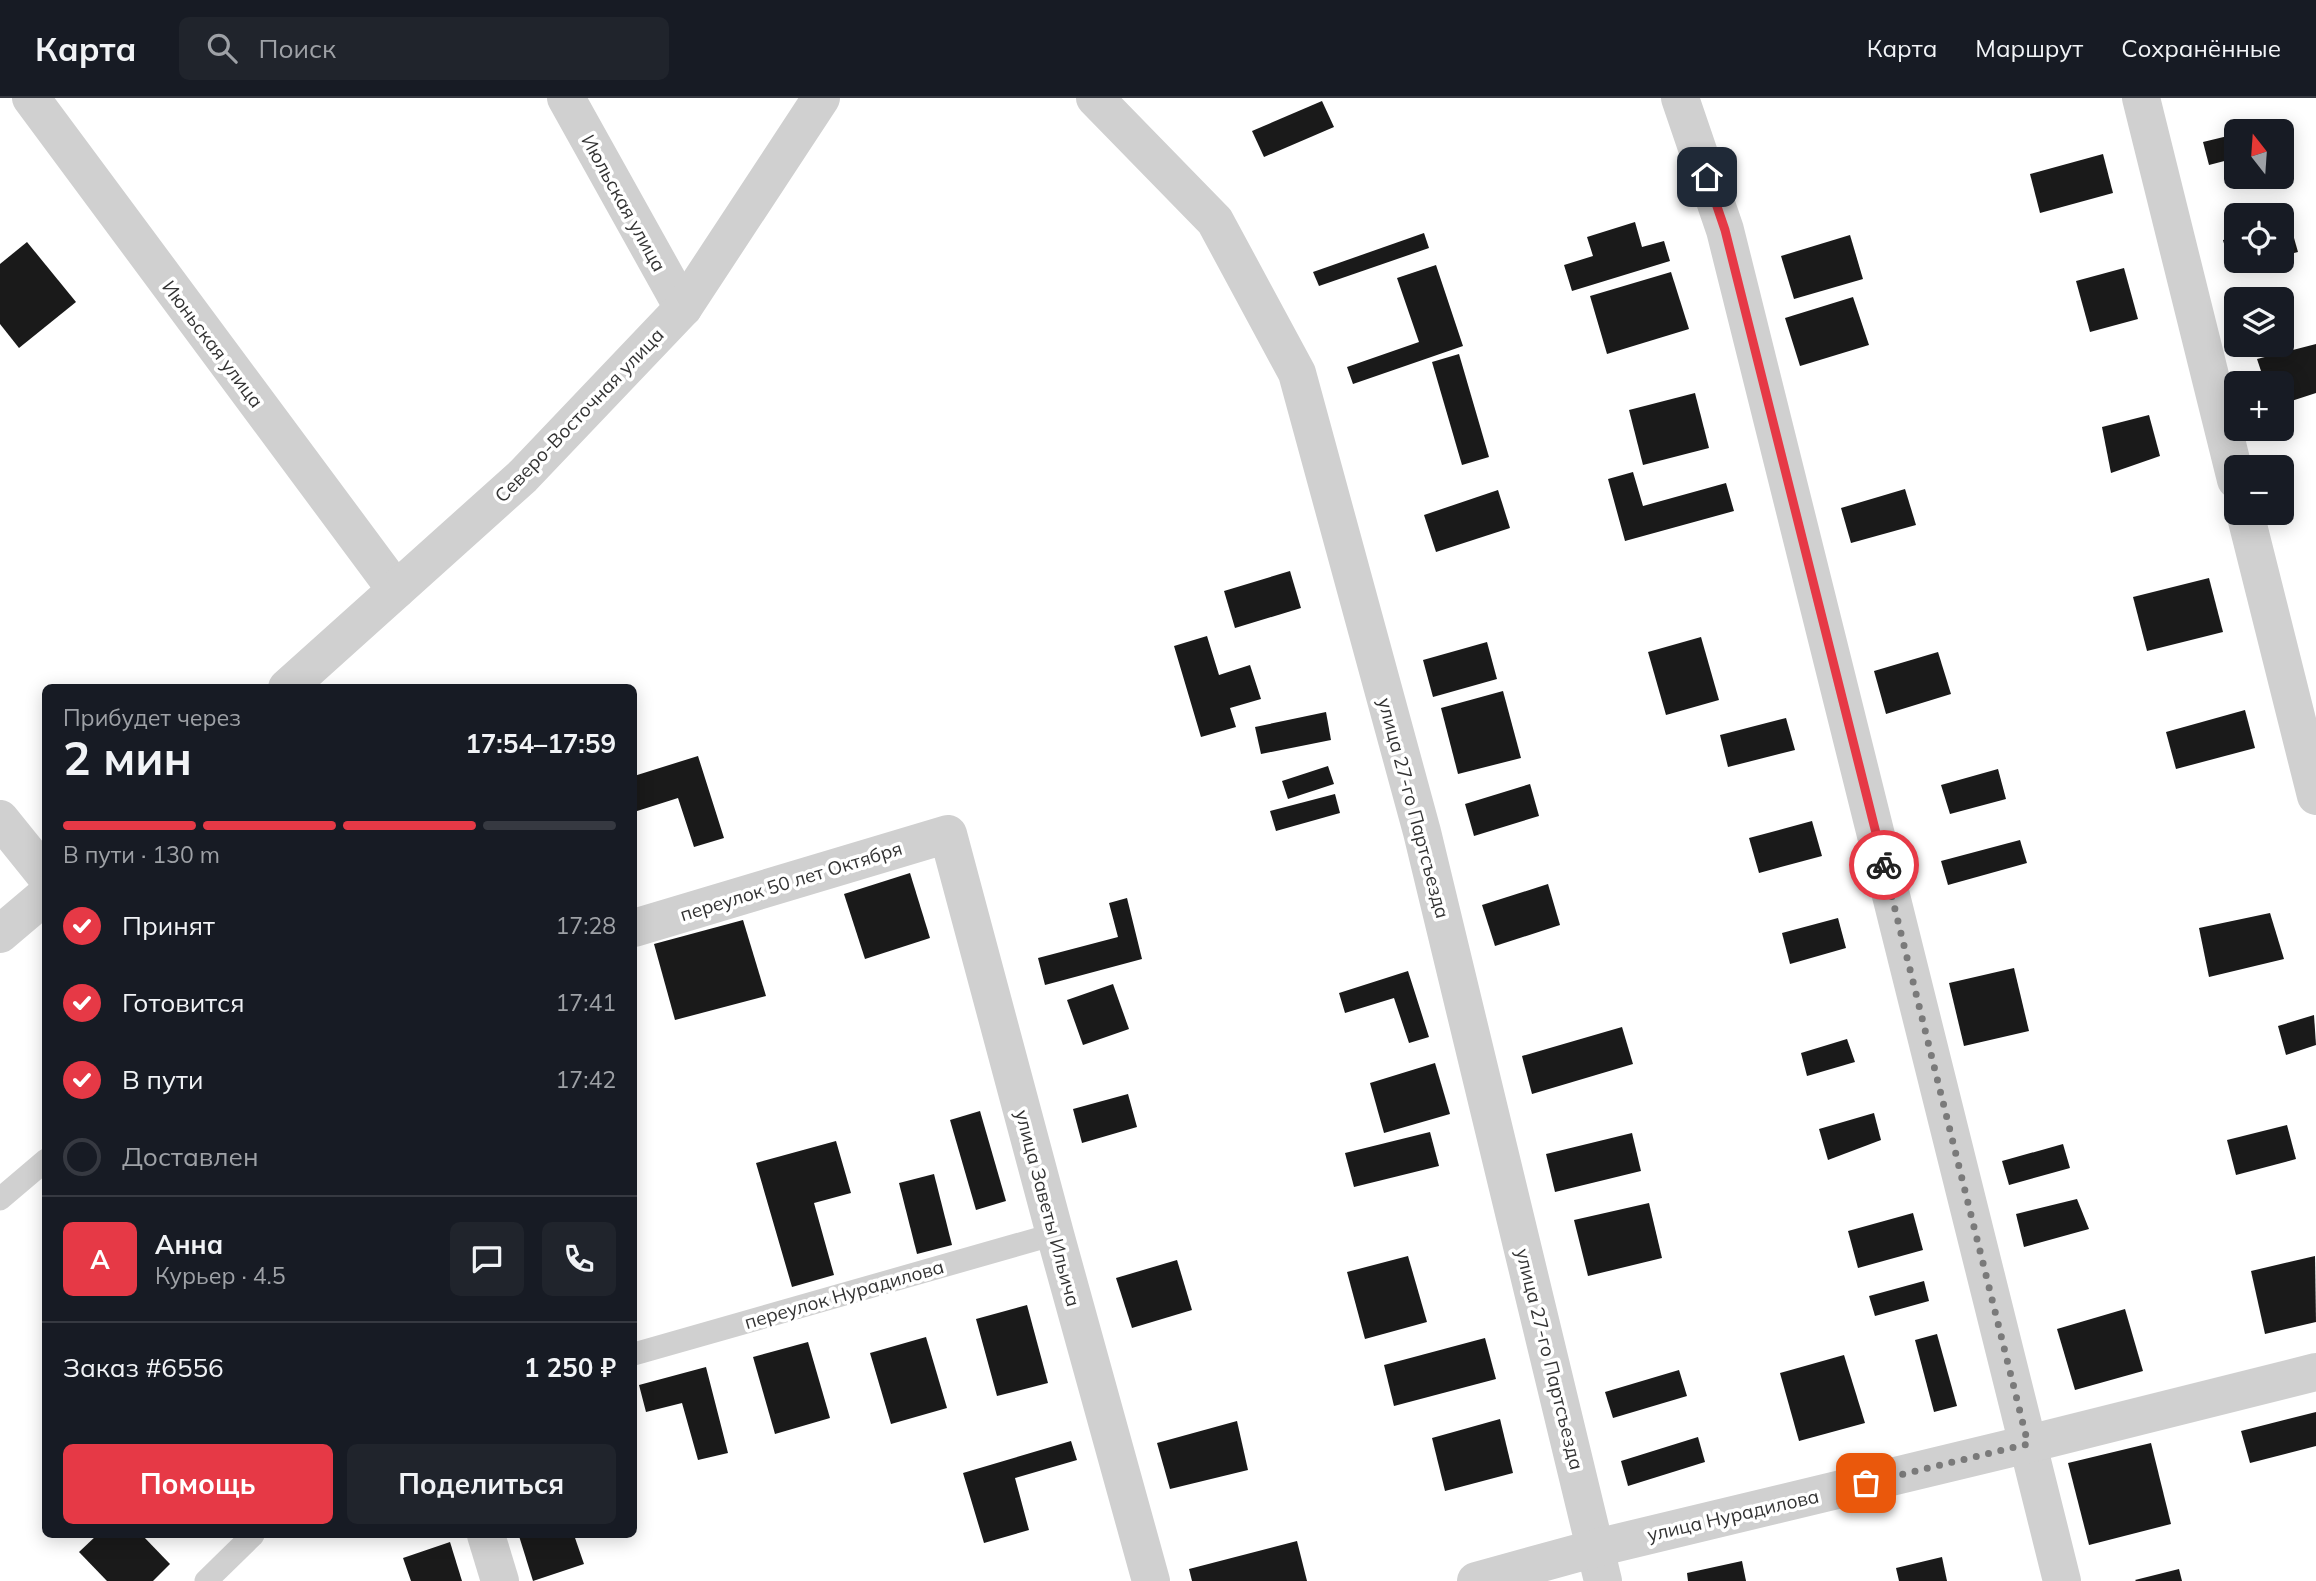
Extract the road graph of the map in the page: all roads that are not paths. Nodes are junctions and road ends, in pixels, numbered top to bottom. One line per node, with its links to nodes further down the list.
1 (31, 98): 10 (street, Июньская улица)
2 (566, 98): 7 (street, Июльская улица)
3 (821, 98): 7 (street, Северо-Восточная улица)
4 (1095, 98): 27 (street, улица 27-го Партсъезда)
5 (1680, 98): 24 (street)
6 (2141, 98): 8 (street)
7 (683, 308): 10 (street, Северо-Восточная улица)
8 (2230, 455)
9 (2248, 525): 12 (street)
10 (396, 590): 11 (street, Северо-Восточная улица)
11 (290, 684)
12 (2316, 796)
13 (0, 819): 15 (street)
14 (948, 834): 17 (street, переулок 50 лет Октября); 21 (street, улица Заветы Ильича)
15 (42, 871)
16 (42, 898): 18 (street)
17 (637, 928)
18 (0, 934)
19 (42, 1163): 20 (lane)
20 (0, 1199)
21 (1055, 1234): 22 (lane, переулок Нурадилова); 30 (street, улица Заветы Ильича)
22 (637, 1353)
23 (2316, 1372): 24 (street, улица Нурадилова)
24 (2028, 1444): 27 (street, улица Нурадилова); 32 (street)
25 (251, 1538): 28 (lane)
26 (487, 1538): 29 (street)
27 (1600, 1564): 31 (street, улица Нурадилова)
28 (206, 1581)
29 (500, 1581)
30 (1151, 1581)
31 (1476, 1581)
32 (2062, 1581)

